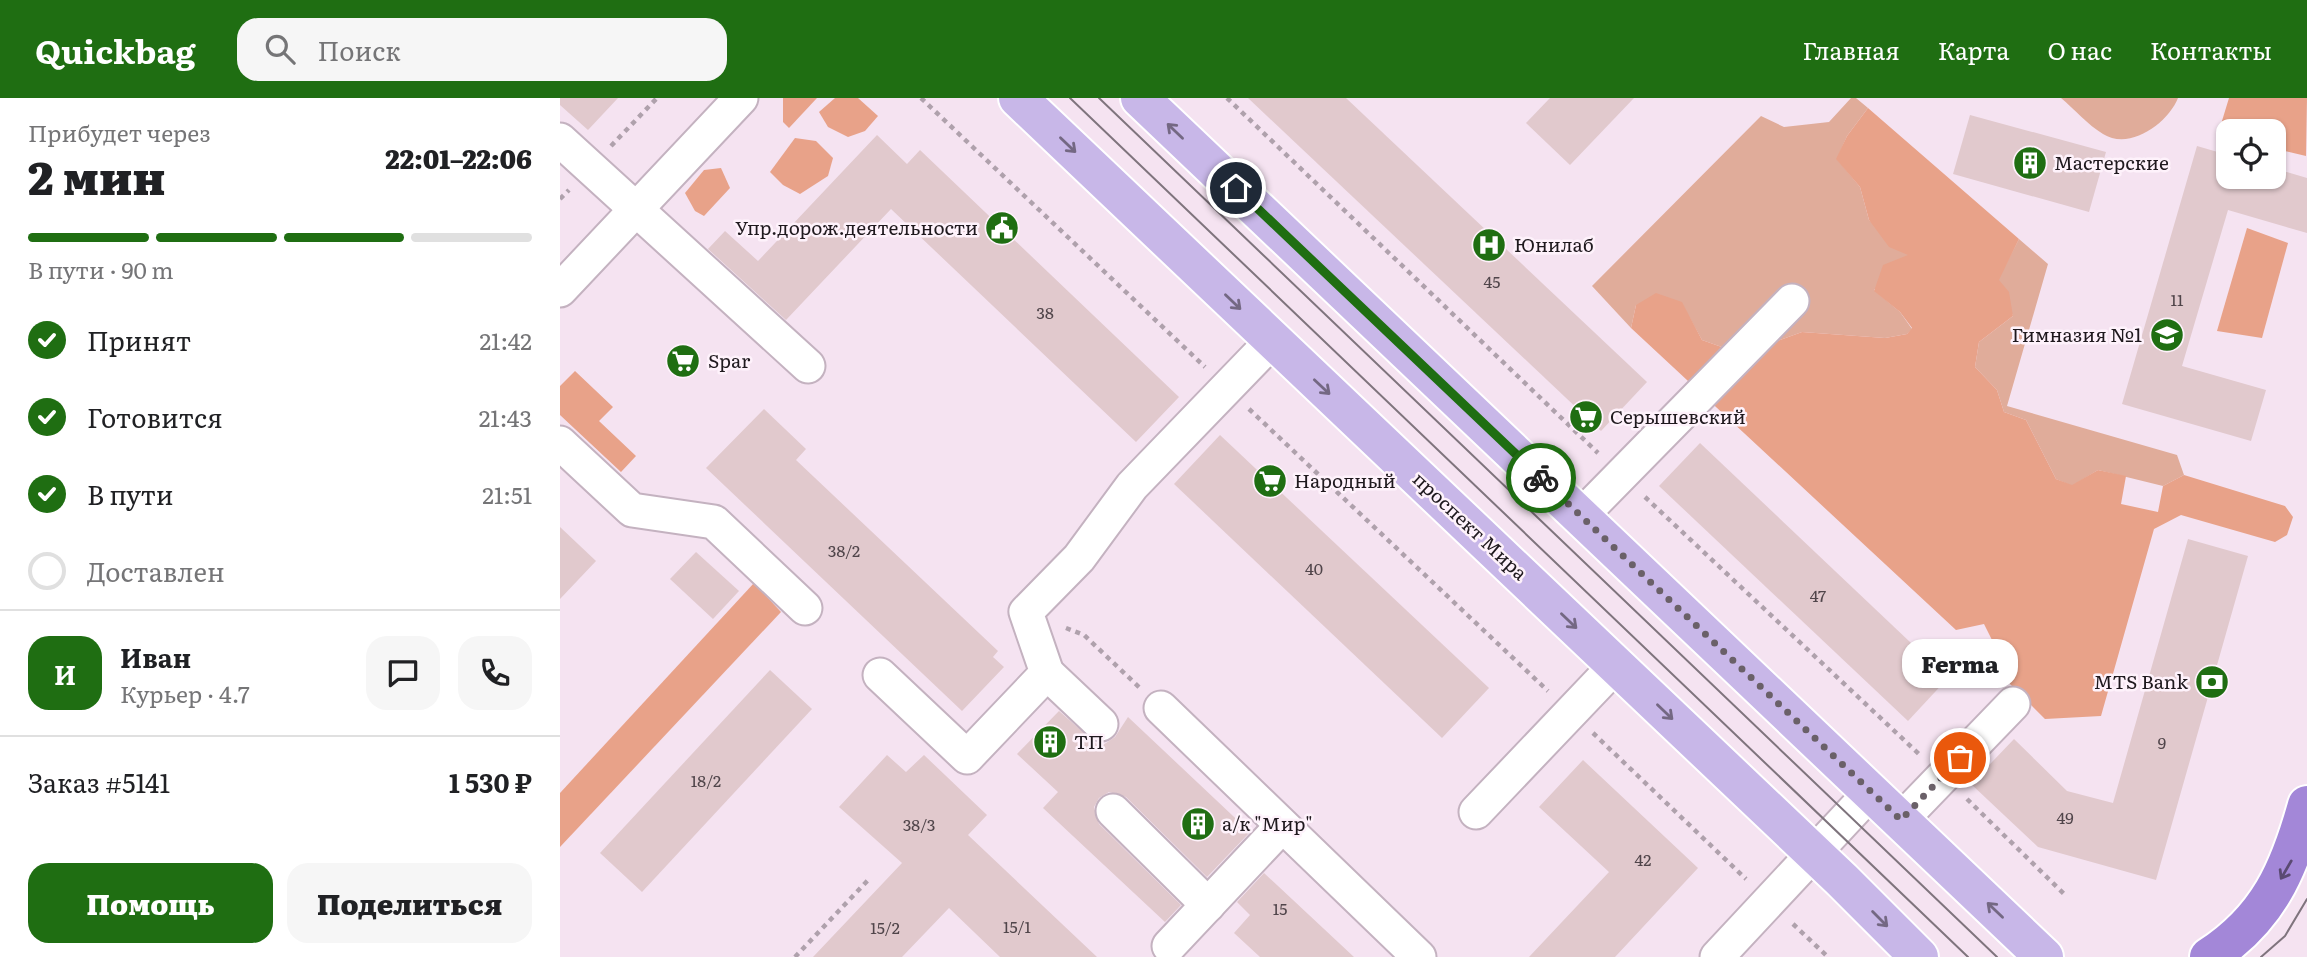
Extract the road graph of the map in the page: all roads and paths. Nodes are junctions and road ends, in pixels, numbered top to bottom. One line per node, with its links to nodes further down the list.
1 (741, 98): 6 (street)
2 (921, 98): 11 (path)
3 (1018, 98): 9 (main road, проспект Мира, one-way to 9)
4 (1140, 98): 13 (main road, one-way to 4)
5 (560, 140): 6 (street)
6 (636, 209): 7 (street); 10 (street)
7 (560, 290)
8 (1793, 301): 13 (street)
9 (1273, 340): 11 (street); 16 (main road, проспект Мира, one-way to 16)
10 (808, 366)
11 (1227, 388): 15 (street); 21 (path)
12 (560, 443): 14 (street)
13 (1581, 516): 23 (main road)
14 (805, 608)
15 (1026, 612): 17 (street); 20 (path)
16 (1616, 666): 21 (street); 29 (main road, проспект Мира, one-way to 29)
17 (1047, 673): 18 (street); 22 (street)
18 (880, 675)
19 (2013, 704): 27 (street)
20 (1161, 708): 28 (street)
21 (1571, 713): 26 (street); 31 (path)
22 (1101, 724)
23 (1871, 792): 27 (main road); 29 (street)
24 (2307, 805): 40 (highway, one-way to 40)
25 (1113, 811): 32 (street)
26 (1476, 812)
27 (1901, 820): 39 (main road, one-way to 27)
28 (1282, 826): 32 (street); 35 (street)
29 (1814, 853): 31 (street); 38 (main road, проспект Мира, one-way to 38)
30 (870, 878): 34 (path)
31 (1769, 901): 36 (street); 37 (path)
32 (1208, 905): 33 (street)
33 (1169, 946)
34 (795, 957)
35 (1419, 957)
36 (1717, 957)
37 (1828, 957)
38 (1919, 957)
39 (2044, 957)
40 (2209, 957)

